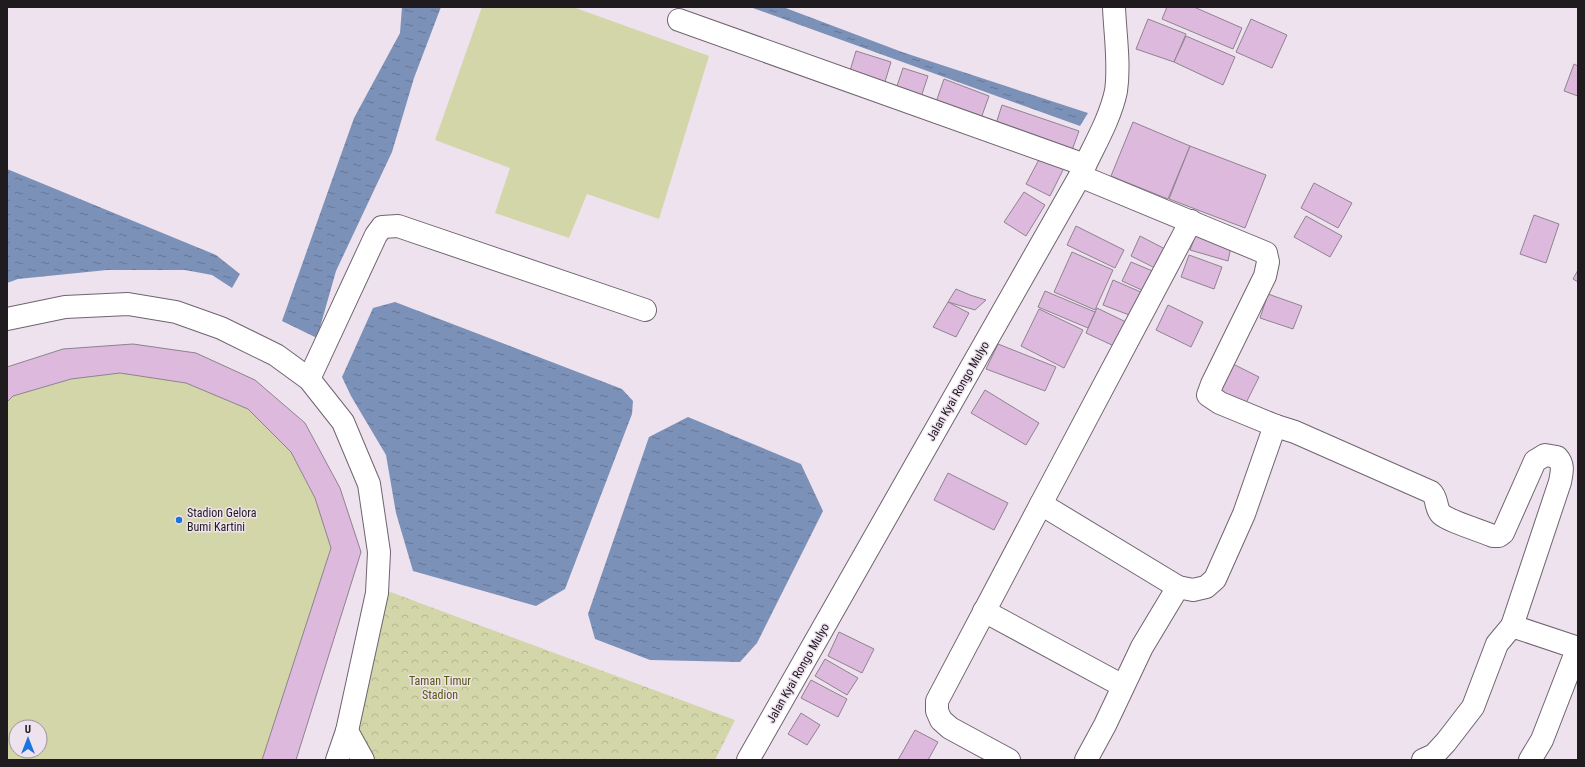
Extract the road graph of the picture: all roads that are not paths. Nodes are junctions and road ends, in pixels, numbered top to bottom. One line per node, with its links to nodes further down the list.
1 (1114, 7): 3 (street, Jalan Kyai Rongo Mulyo)
2 (679, 20): 3 (street)
3 (1082, 170): 4 (street); 18 (street, Jalan Kyai Rongo Mulyo)
4 (1191, 221): 8 (street); 9 (street)
5 (645, 310): 7 (street)
6 (7, 319): 7 (street)
7 (309, 379): 15 (street)
8 (1276, 426): 10 (street); 12 (street)
9 (1041, 504): 10 (street); 11 (street)
10 (1178, 587): 14 (street)
11 (984, 611): 14 (street); 19 (street)
12 (1512, 626): 13 (street); 21 (street)
13 (1578, 647): 22 (street)
14 (1123, 686): 20 (street)
15 (347, 731): 16 (street); 17 (street)
16 (337, 760)
17 (363, 760)
18 (748, 760)
19 (1009, 760)
20 (1086, 760)
21 (1423, 760)
22 (1530, 760)

